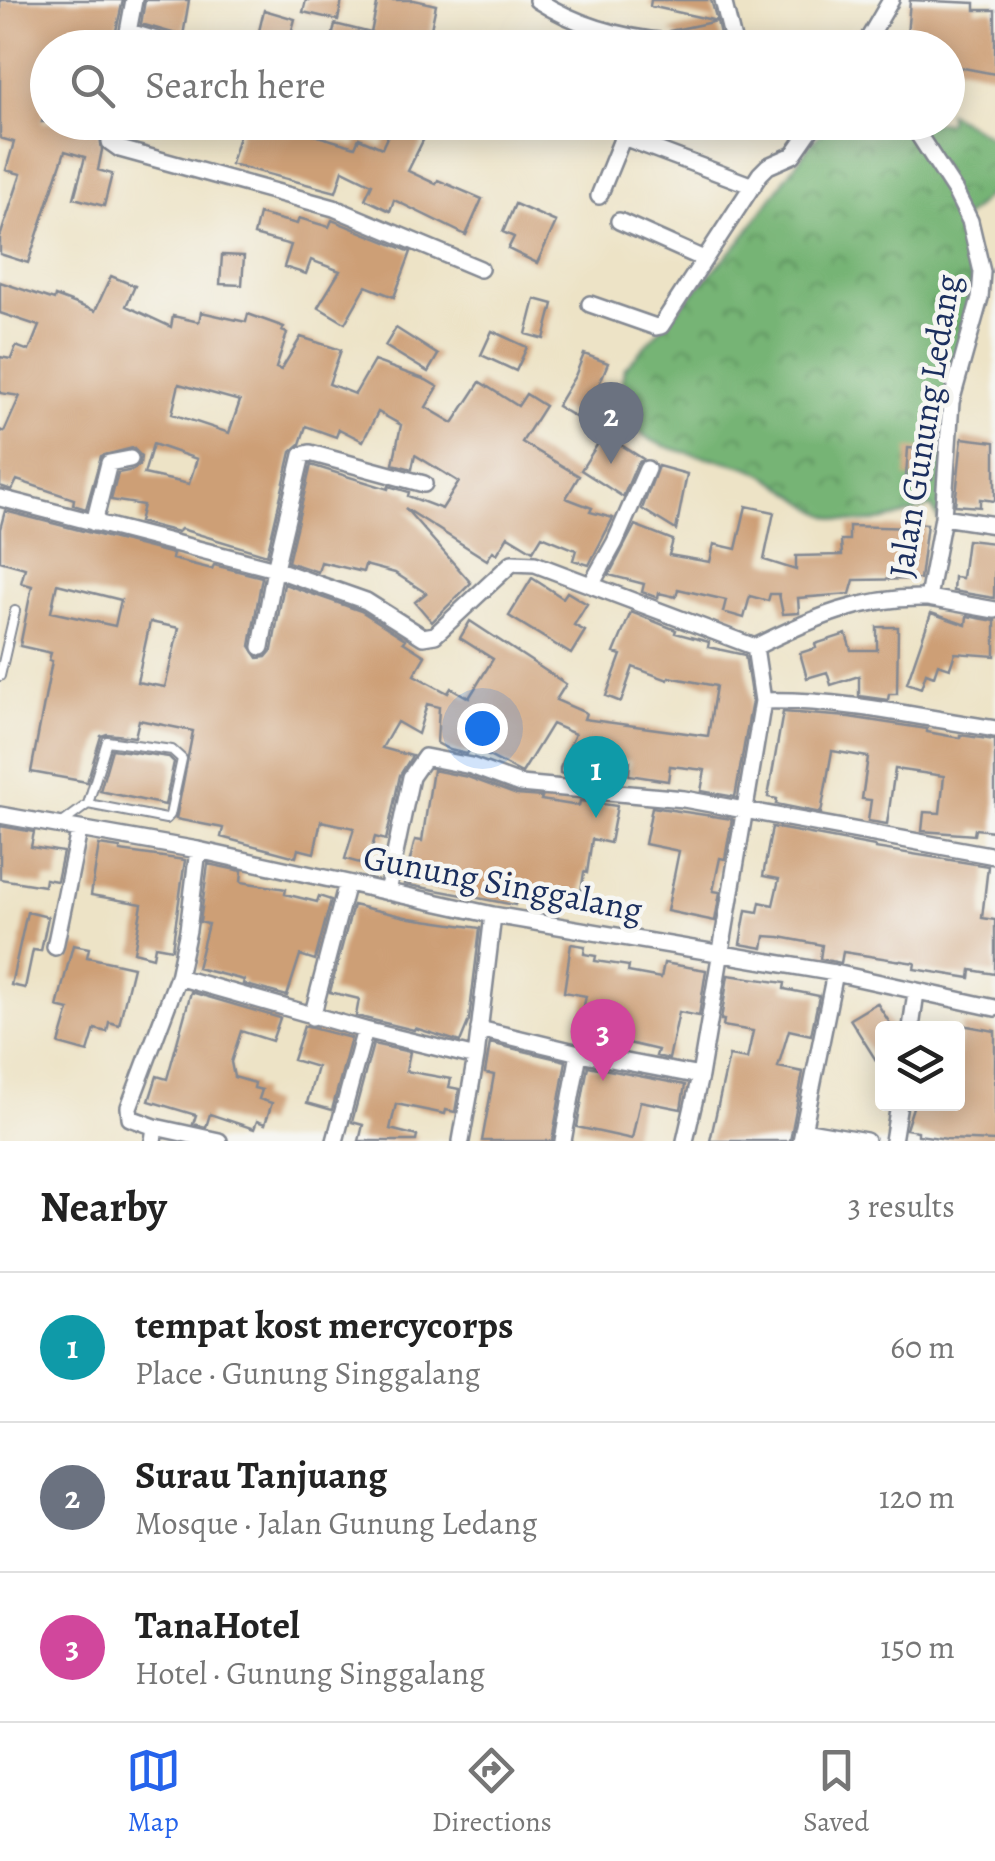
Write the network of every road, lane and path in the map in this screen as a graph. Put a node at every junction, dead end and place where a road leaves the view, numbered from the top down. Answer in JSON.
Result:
{"nodes":[{"id":1,"x":134,"y":0,"type":"edge"},
{"id":2,"x":537,"y":0,"type":"edge"},
{"id":3,"x":723,"y":0,"type":"edge"},
{"id":4,"x":890,"y":0,"type":"edge"},
{"id":5,"x":129,"y":30,"type":"edge"},
{"id":6,"x":607,"y":30,"type":"edge"},
{"id":7,"x":730,"y":30,"type":"edge"},
{"id":8,"x":873,"y":30,"type":"edge"},
{"id":9,"x":110,"y":140,"type":"edge"},
{"id":10,"x":622,"y":140,"type":"edge"},
{"id":11,"x":649,"y":140,"type":"edge"},
{"id":12,"x":802,"y":140,"type":"edge"},
{"id":13,"x":922,"y":140,"type":"edge"},
{"id":14,"x":753,"y":186,"type":"junction"},
{"id":15,"x":600,"y":196,"type":"dead end"},
{"id":16,"x":619,"y":222,"type":"dead end"},
{"id":17,"x":704,"y":259,"type":"junction"},
{"id":18,"x":480,"y":269,"type":"dead end"},
{"id":19,"x":590,"y":304,"type":"dead end"},
{"id":20,"x":130,"y":459,"type":"dead end"},
{"id":21,"x":648,"y":469,"type":"dead end"},
{"id":22,"x":424,"y":484,"type":"dead end"},
{"id":23,"x":0,"y":498,"type":"edge"},
{"id":24,"x":943,"y":517,"type":"junction"},
{"id":25,"x":94,"y":523,"type":"junction"},
{"id":26,"x":995,"y":524,"type":"edge"},
{"id":27,"x":274,"y":569,"type":"junction"},
{"id":28,"x":590,"y":586,"type":"junction"},
{"id":29,"x":928,"y":598,"type":"junction"},
{"id":30,"x":995,"y":610,"type":"edge"},
{"id":31,"x":16,"y":611,"type":"dead end"},
{"id":32,"x":260,"y":647,"type":"dead end"},
{"id":33,"x":755,"y":647,"type":"junction"},
{"id":34,"x":3,"y":652,"type":"edge"},
{"id":35,"x":0,"y":676,"type":"edge"},
{"id":36,"x":763,"y":700,"type":"junction"},
{"id":37,"x":995,"y":730,"type":"edge"},
{"id":38,"x":88,"y":804,"type":"junction"},
{"id":39,"x":744,"y":812,"type":"junction"},
{"id":40,"x":0,"y":816,"type":"edge"},
{"id":41,"x":58,"y":827,"type":"junction"},
{"id":42,"x":79,"y":831,"type":"junction"},
{"id":43,"x":198,"y":850,"type":"junction"},
{"id":44,"x":995,"y":856,"type":"edge"},
{"id":45,"x":347,"y":882,"type":"junction"},
{"id":46,"x":387,"y":892,"type":"junction"},
{"id":47,"x":493,"y":916,"type":"junction"},
{"id":48,"x":54,"y":946,"type":"dead end"},
{"id":49,"x":720,"y":955,"type":"junction"},
{"id":50,"x":834,"y":973,"type":"junction"},
{"id":51,"x":178,"y":977,"type":"junction"},
{"id":52,"x":916,"y":992,"type":"junction"},
{"id":53,"x":995,"y":1008,"type":"edge"},
{"id":54,"x":312,"y":1017,"type":"junction"},
{"id":55,"x":912,"y":1021,"type":"edge"},
{"id":56,"x":479,"y":1028,"type":"junction"},
{"id":57,"x":365,"y":1030,"type":"junction"},
{"id":58,"x":579,"y":1053,"type":"junction"},
{"id":59,"x":476,"y":1057,"type":"junction"},
{"id":60,"x":700,"y":1076,"type":"junction"},
{"id":61,"x":897,"y":1111,"type":"edge"},
{"id":62,"x":154,"y":1134,"type":"edge"},
{"id":63,"x":802,"y":1135,"type":"edge"},
{"id":64,"x":219,"y":1141,"type":"edge"},
{"id":65,"x":334,"y":1141,"type":"edge"},
{"id":66,"x":462,"y":1141,"type":"edge"},
{"id":67,"x":563,"y":1141,"type":"edge"},
{"id":68,"x":685,"y":1141,"type":"edge"},
{"id":69,"x":866,"y":1141,"type":"edge"},
{"id":70,"x":892,"y":1141,"type":"edge"}],
"edges":[{"from":1,"to":5,"type":"street"},
{"from":2,"to":6,"type":"street"},
{"from":3,"to":7,"type":"street"},
{"from":4,"to":8,"type":"street"},
{"from":9,"to":18,"type":"street"},
{"from":10,"to":15,"type":"street"},
{"from":11,"to":14,"type":"street"},
{"from":12,"to":14,"type":"street"},
{"from":13,"to":24,"type":"street","name":"Jalan Gunung Ledang"},
{"from":14,"to":17,"type":"street"},
{"from":16,"to":17,"type":"street"},
{"from":17,"to":19,"type":"street"},
{"from":20,"to":25,"type":"street"},
{"from":21,"to":28,"type":"street"},
{"from":22,"to":27,"type":"street"},
{"from":23,"to":25,"type":"street"},
{"from":24,"to":26,"type":"street"},
{"from":24,"to":29,"type":"street","name":"Jalan Gunung Ledang"},
{"from":25,"to":27,"type":"street"},
{"from":27,"to":28,"type":"street"},
{"from":27,"to":32,"type":"street"},
{"from":28,"to":33,"type":"street"},
{"from":29,"to":30,"type":"street"},
{"from":29,"to":33,"type":"street","name":"Jalan Gunung Ledang"},
{"from":31,"to":34,"type":"lane"},
{"from":33,"to":36,"type":"street"},
{"from":34,"to":35,"type":"lane"},
{"from":36,"to":37,"type":"street"},
{"from":36,"to":39,"type":"street"},
{"from":38,"to":38,"type":"lane"},
{"from":38,"to":41,"type":"lane"},
{"from":39,"to":44,"type":"street"},
{"from":39,"to":46,"type":"street"},
{"from":39,"to":49,"type":"street"},
{"from":40,"to":41,"type":"street","name":"Gunung Singgalang"},
{"from":41,"to":42,"type":"street","name":"Gunung Singgalang"},
{"from":42,"to":43,"type":"street","name":"Gunung Singgalang"},
{"from":42,"to":48,"type":"street"},
{"from":43,"to":45,"type":"street","name":"Gunung Singgalang"},
{"from":43,"to":51,"type":"street"},
{"from":45,"to":46,"type":"street","name":"Gunung Singgalang"},
{"from":45,"to":54,"type":"street"},
{"from":46,"to":47,"type":"street","name":"Gunung Singgalang"},
{"from":47,"to":49,"type":"street","name":"Gunung Singgalang"},
{"from":47,"to":56,"type":"street"},
{"from":49,"to":50,"type":"street","name":"Gunung Singgalang"},
{"from":49,"to":60,"type":"street"},
{"from":50,"to":52,"type":"street","name":"Gunung Singgalang"},
{"from":50,"to":63,"type":"street"},
{"from":51,"to":54,"type":"street"},
{"from":51,"to":62,"type":"street"},
{"from":52,"to":53,"type":"street","name":"Gunung Singgalang"},
{"from":52,"to":55,"type":"street"},
{"from":54,"to":57,"type":"street"},
{"from":56,"to":58,"type":"street"},
{"from":56,"to":59,"type":"street"},
{"from":57,"to":59,"type":"street"},
{"from":57,"to":65,"type":"street"},
{"from":58,"to":60,"type":"street"},
{"from":58,"to":67,"type":"street"},
{"from":59,"to":66,"type":"street"},
{"from":60,"to":68,"type":"street"},
{"from":61,"to":70,"type":"street"},
{"from":62,"to":64,"type":"street"},
{"from":63,"to":69,"type":"street"}]}
